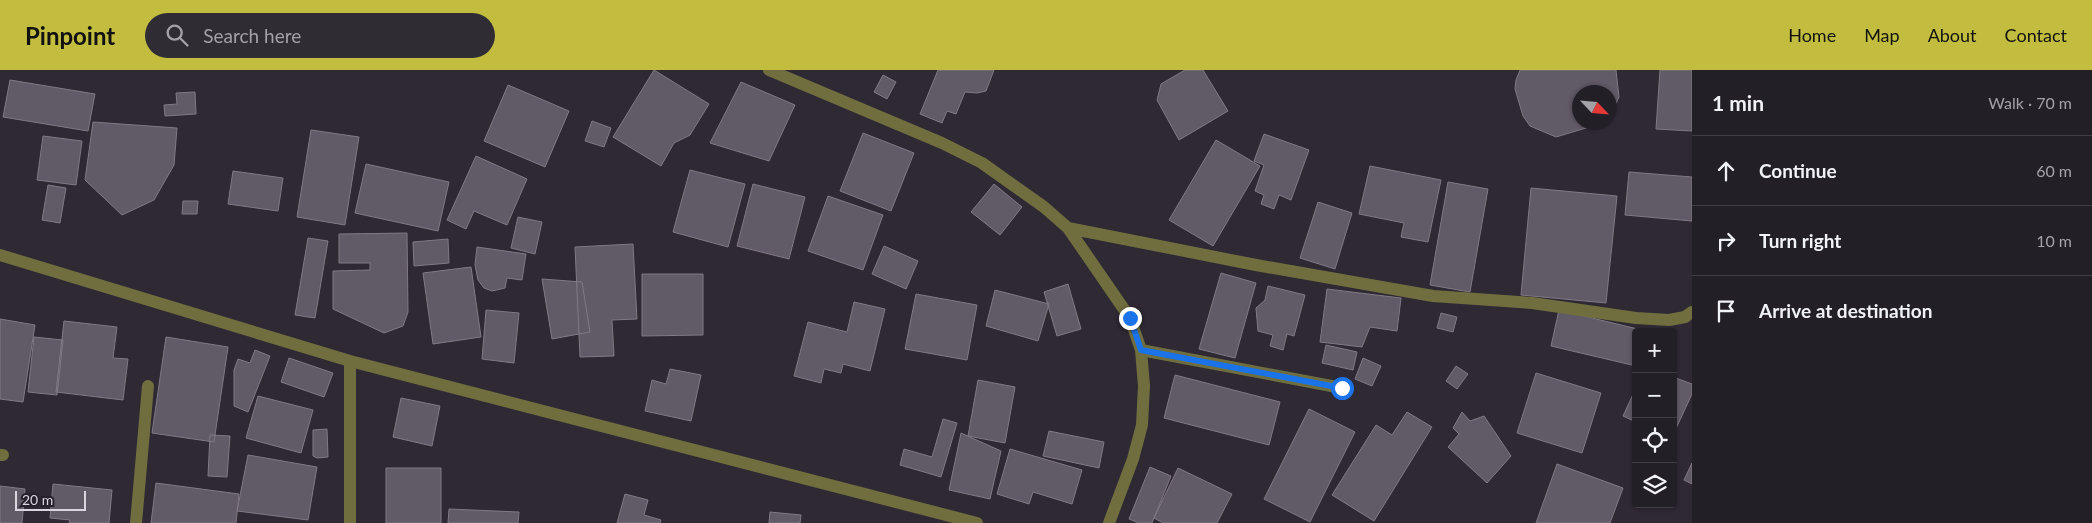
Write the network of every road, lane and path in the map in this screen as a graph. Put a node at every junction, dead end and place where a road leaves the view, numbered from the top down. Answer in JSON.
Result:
{"nodes":[{"id":1,"x":769,"y":70,"type":"edge"},
{"id":2,"x":1068,"y":228,"type":"junction"},
{"id":3,"x":0,"y":254,"type":"edge"},
{"id":4,"x":1692,"y":312,"type":"edge"},
{"id":5,"x":1141,"y":350,"type":"junction"},
{"id":6,"x":350,"y":362,"type":"junction"},
{"id":7,"x":148,"y":386,"type":"dead end"},
{"id":8,"x":1342,"y":388,"type":"dead end"},
{"id":9,"x":136,"y":523,"type":"edge"},
{"id":10,"x":350,"y":523,"type":"edge"},
{"id":11,"x":977,"y":523,"type":"edge"},
{"id":12,"x":1109,"y":523,"type":"edge"}],
"edges":[{"from":1,"to":2,"type":"street"},
{"from":2,"to":4,"type":"street"},
{"from":2,"to":5,"type":"street"},
{"from":3,"to":6,"type":"street"},
{"from":5,"to":8,"type":"street"},
{"from":5,"to":12,"type":"street"},
{"from":6,"to":10,"type":"street"},
{"from":6,"to":11,"type":"street"},
{"from":7,"to":9,"type":"street"}]}
